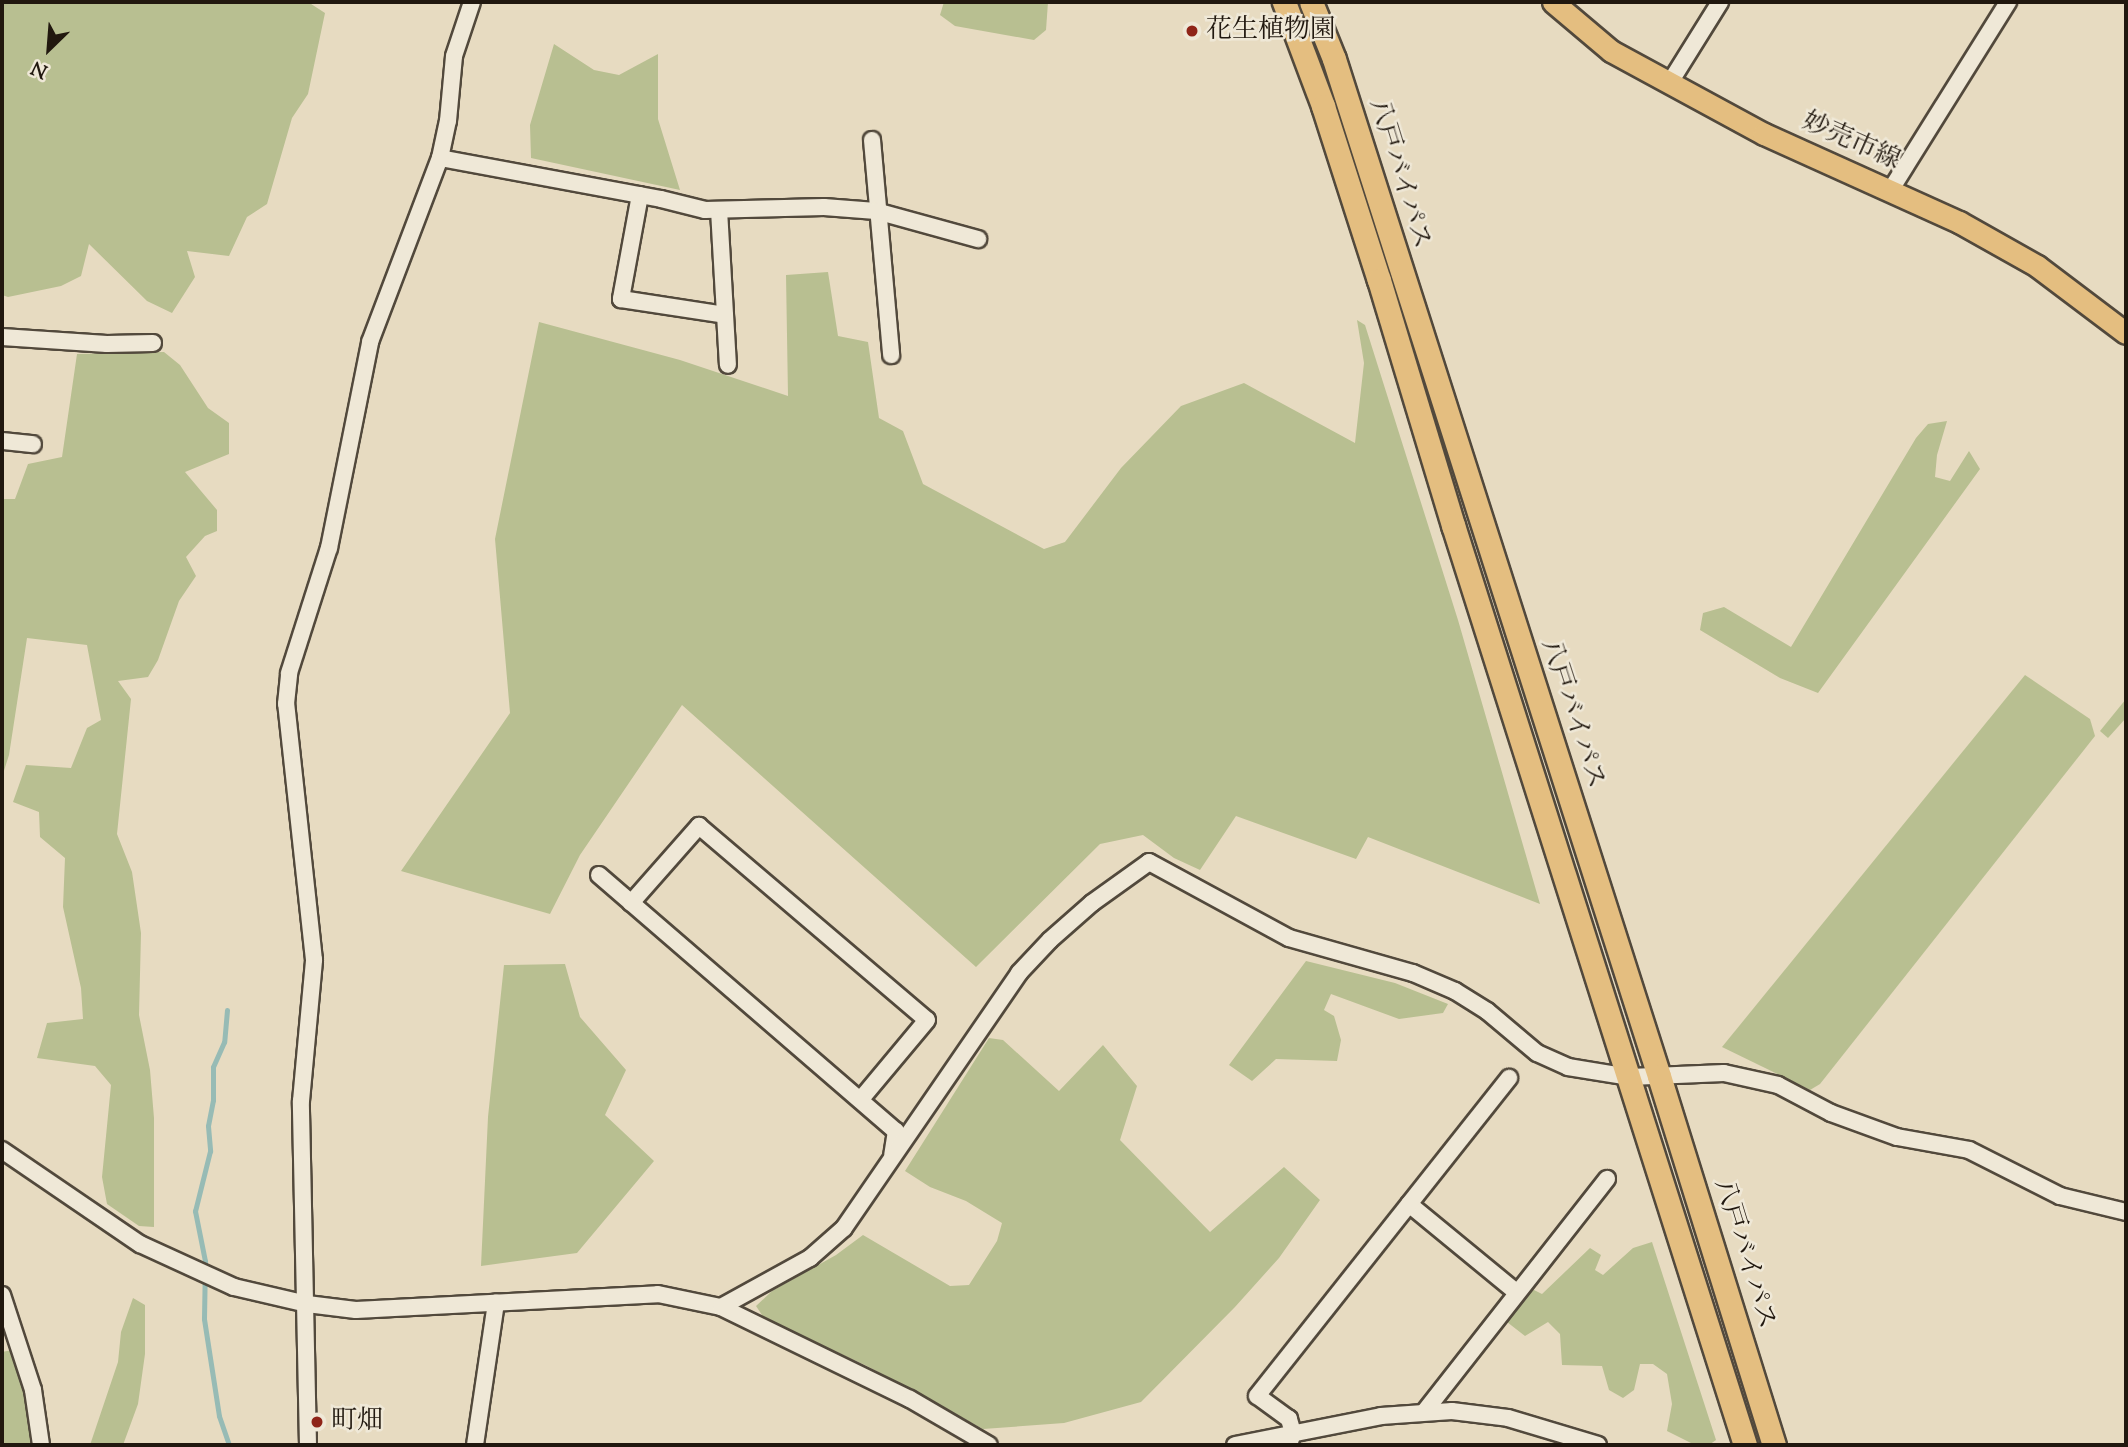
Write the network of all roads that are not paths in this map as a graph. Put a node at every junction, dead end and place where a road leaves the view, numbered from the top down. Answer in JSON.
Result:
{"nodes":[{"id":1,"x":472,"y":2,"type":"edge"},
{"id":2,"x":1284,"y":2,"type":"edge"},
{"id":3,"x":1311,"y":2,"type":"edge"},
{"id":4,"x":1553,"y":2,"type":"edge"},
{"id":5,"x":1720,"y":2,"type":"edge"},
{"id":6,"x":2008,"y":2,"type":"edge"},
{"id":7,"x":1669,"y":84,"type":"junction"},
{"id":8,"x":872,"y":140,"type":"dead end"},
{"id":9,"x":440,"y":158,"type":"junction"},
{"id":10,"x":1890,"y":191,"type":"junction"},
{"id":11,"x":640,"y":195,"type":"junction"},
{"id":12,"x":719,"y":209,"type":"junction"},
{"id":13,"x":876,"y":211,"type":"junction"},
{"id":14,"x":978,"y":239,"type":"dead end"},
{"id":15,"x":725,"y":315,"type":"junction"},
{"id":16,"x":2126,"y":333,"type":"edge"},
{"id":17,"x":2,"y":337,"type":"edge"},
{"id":18,"x":153,"y":343,"type":"dead end"},
{"id":19,"x":891,"y":355,"type":"dead end"},
{"id":20,"x":728,"y":365,"type":"dead end"},
{"id":21,"x":2,"y":441,"type":"edge"},
{"id":22,"x":33,"y":444,"type":"dead end"},
{"id":23,"x":598,"y":875,"type":"dead end"},
{"id":24,"x":631,"y":903,"type":"junction"},
{"id":25,"x":1659,"y":1076,"type":"junction"},
{"id":26,"x":1630,"y":1077,"type":"junction"},
{"id":27,"x":1508,"y":1078,"type":"dead end"},
{"id":28,"x":860,"y":1100,"type":"junction"},
{"id":29,"x":2,"y":1150,"type":"edge"},
{"id":30,"x":891,"y":1160,"type":"junction"},
{"id":31,"x":1607,"y":1179,"type":"dead end"},
{"id":32,"x":1409,"y":1204,"type":"junction"},
{"id":33,"x":2126,"y":1212,"type":"edge"},
{"id":34,"x":1516,"y":1292,"type":"junction"},
{"id":35,"x":2,"y":1295,"type":"edge"},
{"id":36,"x":496,"y":1303,"type":"junction"},
{"id":37,"x":307,"y":1304,"type":"junction"},
{"id":38,"x":721,"y":1307,"type":"junction"},
{"id":39,"x":1425,"y":1411,"type":"junction"},
{"id":40,"x":1291,"y":1439,"type":"edge"},
{"id":41,"x":41,"y":1445,"type":"edge"},
{"id":42,"x":308,"y":1445,"type":"edge"},
{"id":43,"x":475,"y":1445,"type":"edge"},
{"id":44,"x":989,"y":1445,"type":"edge"},
{"id":45,"x":1235,"y":1445,"type":"edge"},
{"id":46,"x":1598,"y":1445,"type":"edge"},
{"id":47,"x":1745,"y":1445,"type":"edge"},
{"id":48,"x":1774,"y":1445,"type":"edge"}],
"edges":[{"from":1,"to":9,"type":"street"},
{"from":2,"to":26,"type":"highway","name":"八戸バイパス"},
{"from":3,"to":25,"type":"highway","name":"八戸バイパス"},
{"from":4,"to":7,"type":"main road","name":"妙売市線"},
{"from":5,"to":7,"type":"street"},
{"from":6,"to":10,"type":"street"},
{"from":7,"to":10,"type":"main road","name":"妙売市線"},
{"from":8,"to":13,"type":"street"},
{"from":9,"to":11,"type":"street"},
{"from":9,"to":37,"type":"street"},
{"from":10,"to":16,"type":"main road","name":"妙売市線"},
{"from":11,"to":12,"type":"street"},
{"from":11,"to":15,"type":"street"},
{"from":12,"to":13,"type":"street"},
{"from":12,"to":15,"type":"street"},
{"from":13,"to":14,"type":"street"},
{"from":13,"to":19,"type":"street"},
{"from":15,"to":20,"type":"street"},
{"from":17,"to":18,"type":"street"},
{"from":21,"to":22,"type":"street"},
{"from":23,"to":24,"type":"street"},
{"from":24,"to":28,"type":"street"},
{"from":24,"to":28,"type":"street"},
{"from":25,"to":26,"type":"street"},
{"from":25,"to":33,"type":"street"},
{"from":25,"to":48,"type":"highway","name":"八戸バイパス"},
{"from":26,"to":30,"type":"street"},
{"from":26,"to":47,"type":"highway","name":"八戸バイパス"},
{"from":27,"to":32,"type":"street"},
{"from":28,"to":30,"type":"street"},
{"from":29,"to":37,"type":"street"},
{"from":30,"to":38,"type":"street"},
{"from":31,"to":34,"type":"street"},
{"from":32,"to":34,"type":"street"},
{"from":32,"to":40,"type":"street"},
{"from":34,"to":39,"type":"street"},
{"from":35,"to":41,"type":"street"},
{"from":36,"to":37,"type":"street"},
{"from":36,"to":38,"type":"street"},
{"from":36,"to":43,"type":"street"},
{"from":37,"to":42,"type":"street"},
{"from":38,"to":44,"type":"street"},
{"from":39,"to":40,"type":"street"},
{"from":39,"to":46,"type":"street"},
{"from":40,"to":45,"type":"street"}]}
